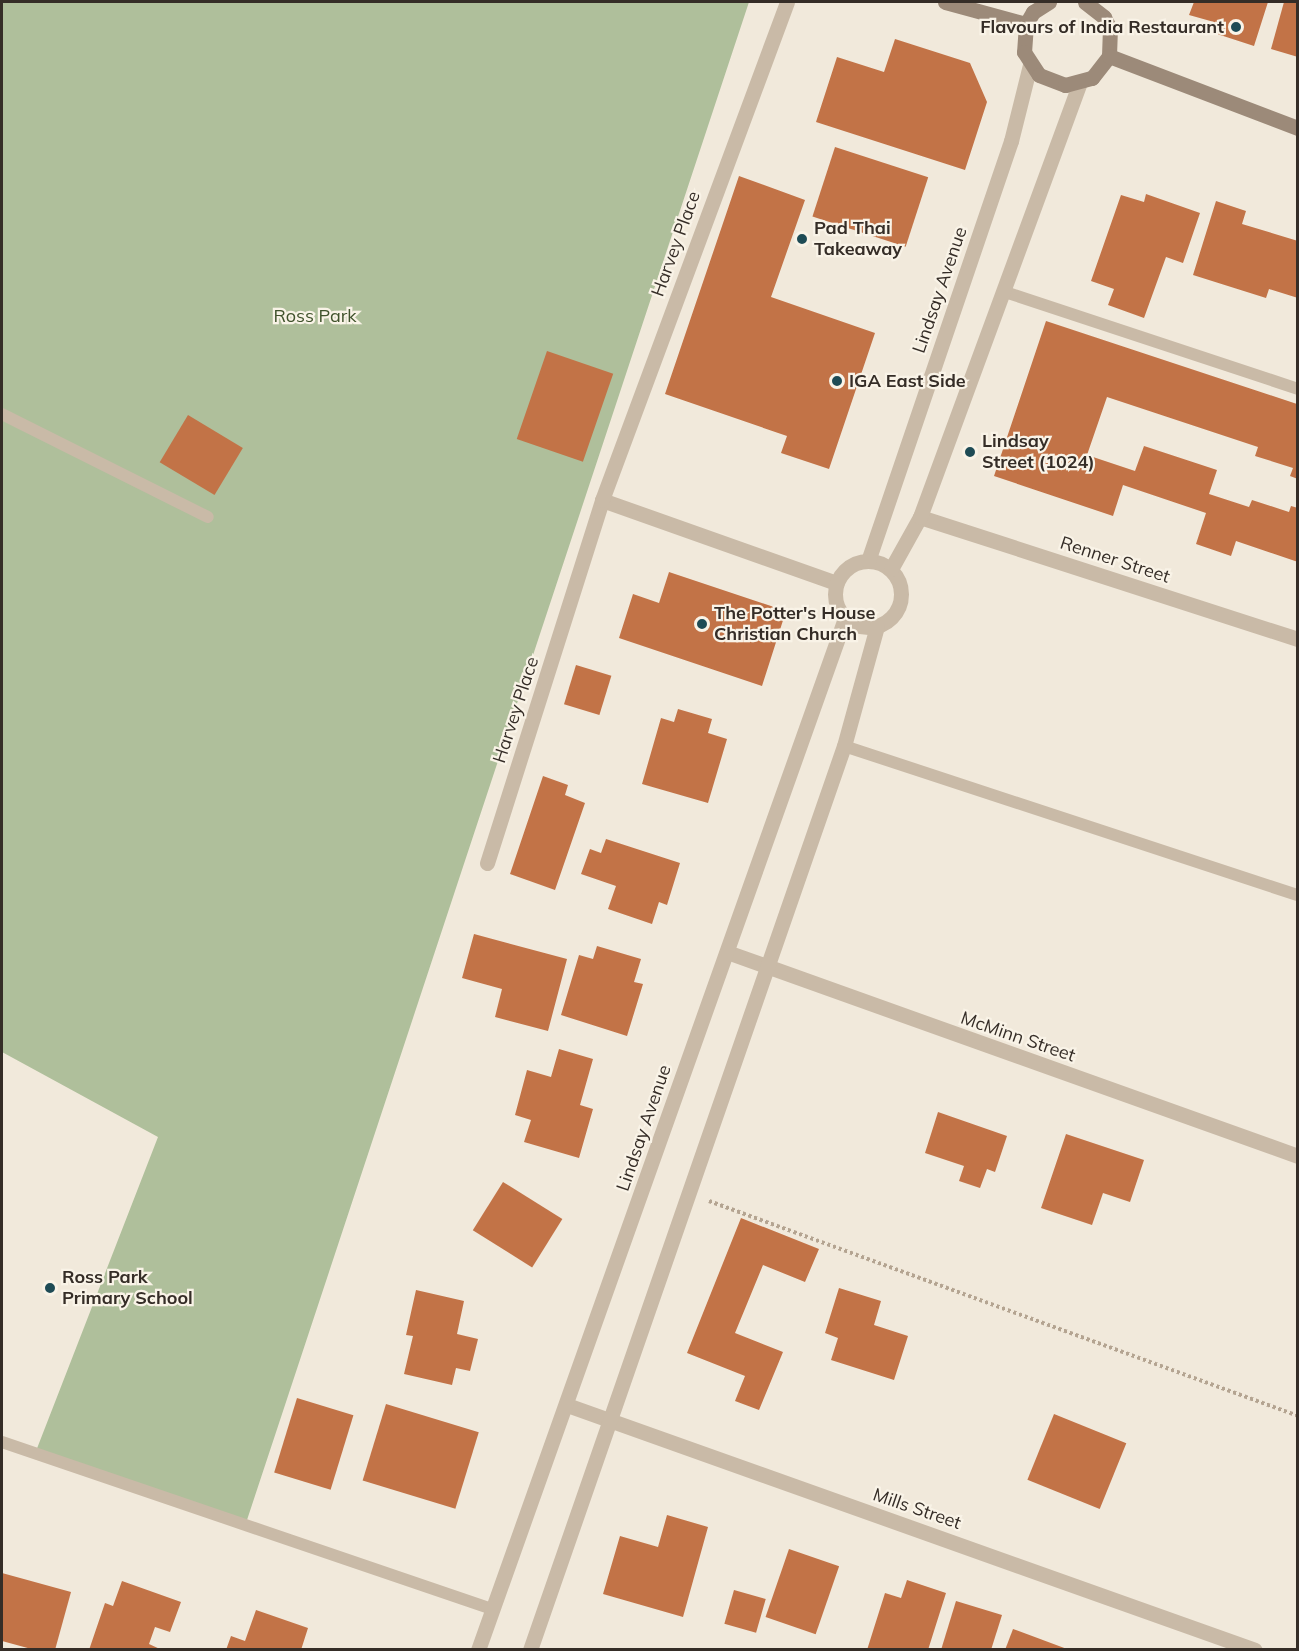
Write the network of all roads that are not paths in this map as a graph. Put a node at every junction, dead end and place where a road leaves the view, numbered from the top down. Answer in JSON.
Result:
{"nodes":[{"id":1,"x":787,"y":2,"type":"edge"},
{"id":2,"x":945,"y":2,"type":"edge"},
{"id":3,"x":1049,"y":2,"type":"edge"},
{"id":4,"x":1085,"y":2,"type":"edge"},
{"id":5,"x":1026,"y":24,"type":"junction"},
{"id":6,"x":1109,"y":56,"type":"junction"},
{"id":7,"x":1030,"y":65,"type":"junction"},
{"id":8,"x":1079,"y":84,"type":"junction"},
{"id":9,"x":1298,"y":128,"type":"edge"},
{"id":10,"x":1005,"y":292,"type":"junction"},
{"id":11,"x":1298,"y":389,"type":"edge"},
{"id":12,"x":2,"y":414,"type":"edge"},
{"id":13,"x":602,"y":500,"type":"junction"},
{"id":14,"x":208,"y":517,"type":"dead end"},
{"id":15,"x":920,"y":517,"type":"junction"},
{"id":16,"x":868,"y":561,"type":"junction"},
{"id":17,"x":891,"y":569,"type":"junction"},
{"id":18,"x":837,"y":583,"type":"junction"},
{"id":19,"x":845,"y":618,"type":"junction"},
{"id":20,"x":877,"y":626,"type":"junction"},
{"id":21,"x":1298,"y":639,"type":"edge"},
{"id":22,"x":844,"y":746,"type":"junction"},
{"id":23,"x":487,"y":863,"type":"dead end"},
{"id":24,"x":1298,"y":895,"type":"edge"},
{"id":25,"x":727,"y":952,"type":"junction"},
{"id":26,"x":766,"y":969,"type":"junction"},
{"id":27,"x":1298,"y":1156,"type":"edge"},
{"id":28,"x":567,"y":1404,"type":"junction"},
{"id":29,"x":609,"y":1421,"type":"junction"},
{"id":30,"x":2,"y":1442,"type":"edge"},
{"id":31,"x":492,"y":1609,"type":"junction"},
{"id":32,"x":478,"y":1650,"type":"edge"},
{"id":33,"x":530,"y":1650,"type":"edge"},
{"id":34,"x":1255,"y":1650,"type":"edge"}],
"edges":[{"from":1,"to":13,"type":"street","name":"Harvey Place"},
{"from":2,"to":5,"type":"main road"},
{"from":3,"to":5,"type":"main road"},
{"from":4,"to":6,"type":"main road"},
{"from":5,"to":7,"type":"main road"},
{"from":6,"to":8,"type":"main road"},
{"from":6,"to":9,"type":"main road"},
{"from":7,"to":8,"type":"main road"},
{"from":7,"to":16,"type":"street","name":"Lindsay Avenue"},
{"from":8,"to":10,"type":"street"},
{"from":10,"to":11,"type":"lane"},
{"from":10,"to":15,"type":"street"},
{"from":12,"to":14,"type":"lane"},
{"from":13,"to":18,"type":"street"},
{"from":13,"to":23,"type":"street","name":"Harvey Place"},
{"from":15,"to":17,"type":"street"},
{"from":15,"to":21,"type":"street","name":"Renner Street"},
{"from":16,"to":17,"type":"street"},
{"from":16,"to":18,"type":"street"},
{"from":17,"to":20,"type":"street"},
{"from":18,"to":19,"type":"street"},
{"from":19,"to":20,"type":"street"},
{"from":19,"to":25,"type":"street","name":"Lindsay Avenue"},
{"from":20,"to":22,"type":"street"},
{"from":22,"to":24,"type":"lane"},
{"from":22,"to":26,"type":"street"},
{"from":25,"to":26,"type":"street","name":"McMinn Street"},
{"from":25,"to":28,"type":"street","name":"Lindsay Avenue"},
{"from":26,"to":27,"type":"street","name":"McMinn Street"},
{"from":26,"to":29,"type":"street"},
{"from":28,"to":29,"type":"street","name":"Mills Street"},
{"from":28,"to":31,"type":"street","name":"Lindsay Avenue"},
{"from":29,"to":33,"type":"street"},
{"from":29,"to":34,"type":"street","name":"Mills Street"},
{"from":30,"to":31,"type":"lane"},
{"from":31,"to":32,"type":"street","name":"Lindsay Avenue"}]}
